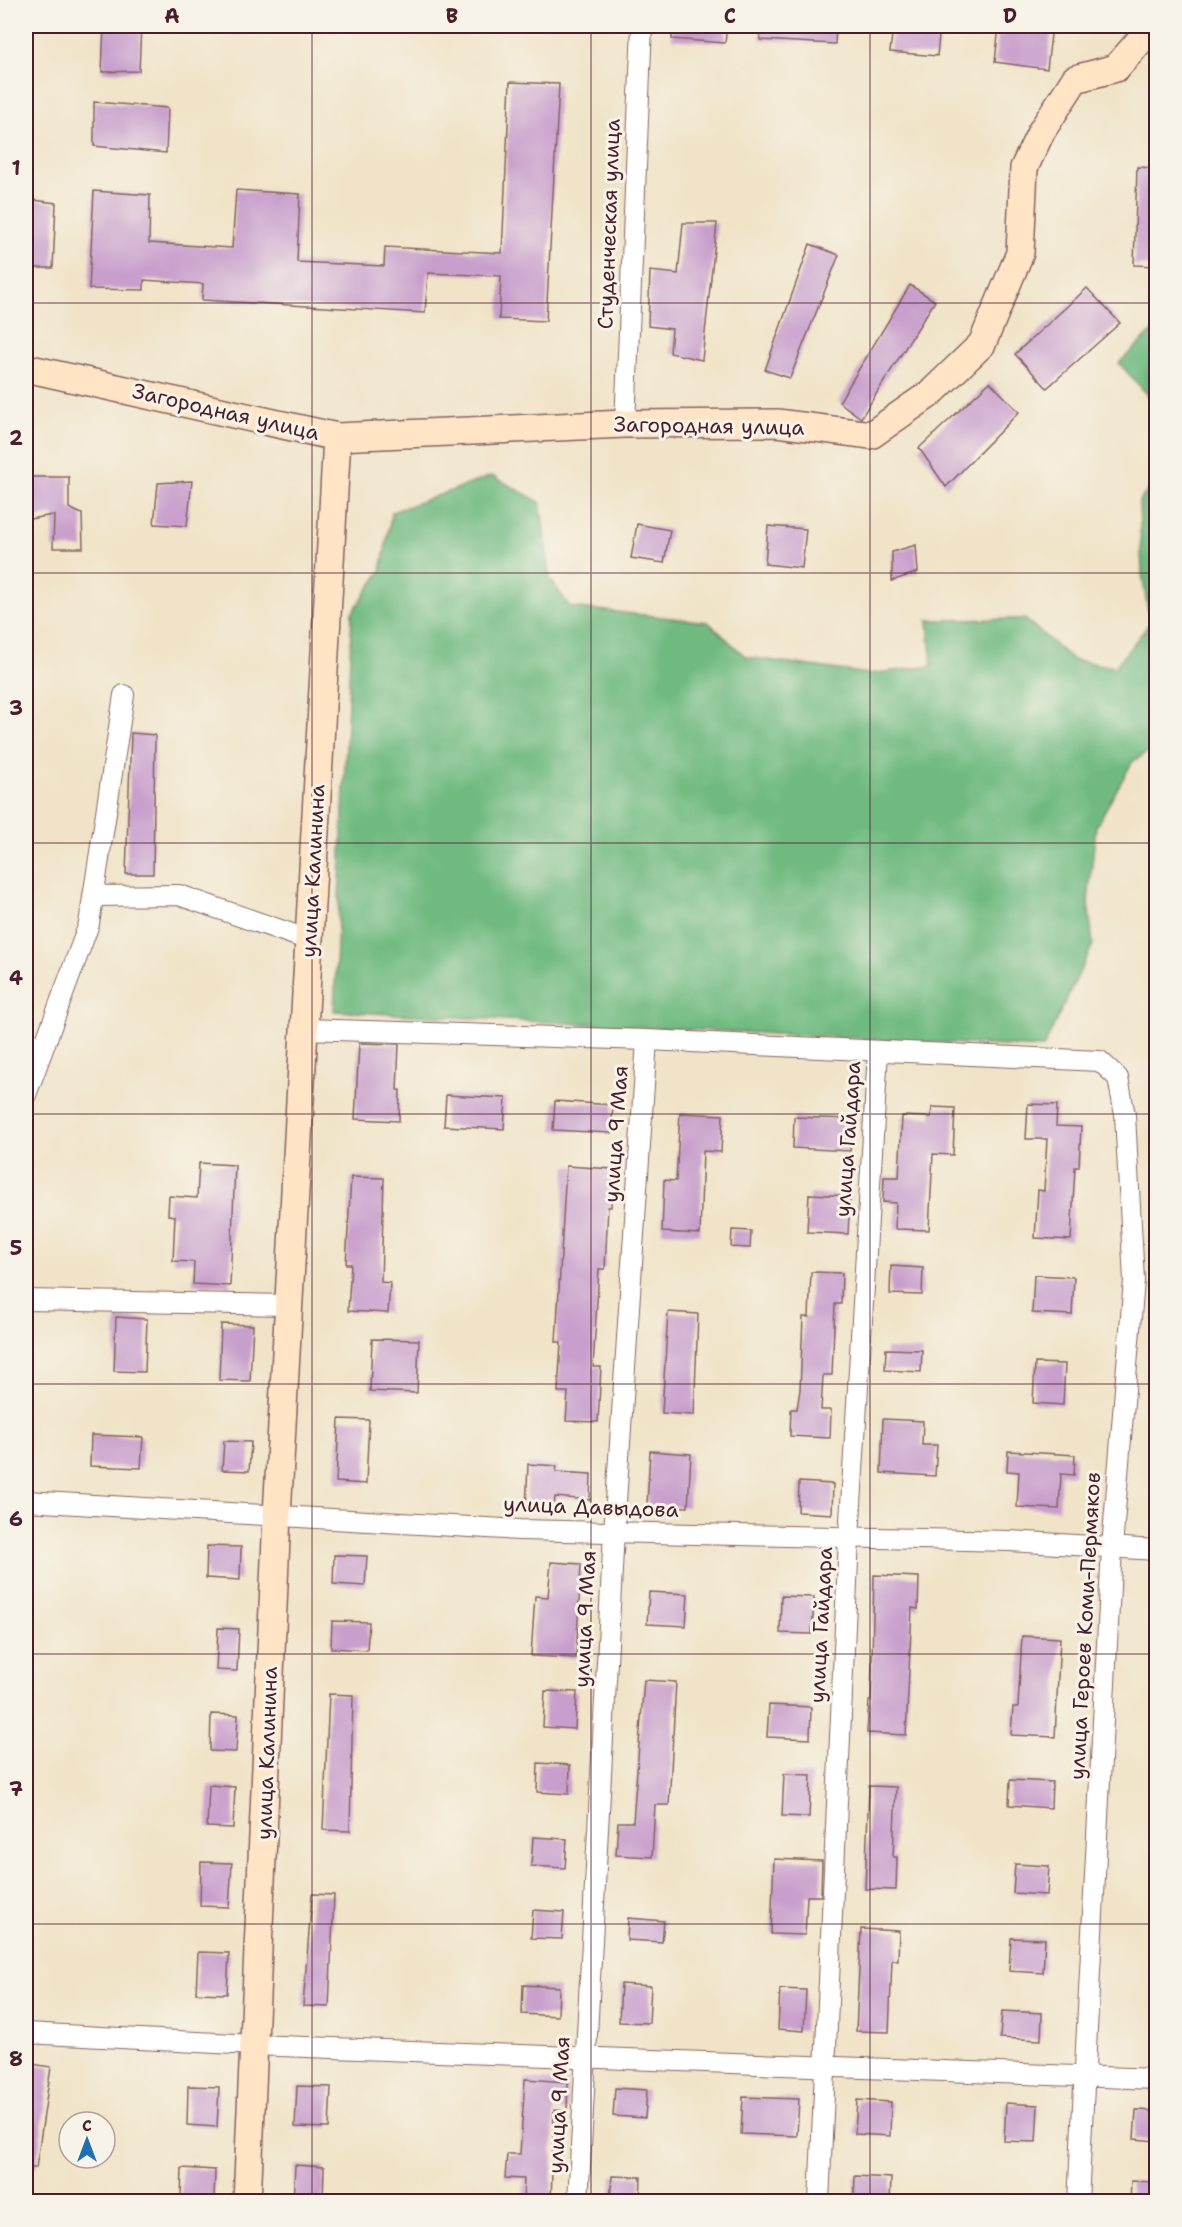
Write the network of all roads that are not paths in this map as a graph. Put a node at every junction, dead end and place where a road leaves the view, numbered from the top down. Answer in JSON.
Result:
{"nodes":[{"id":1,"x":642,"y":26,"type":"edge"},
{"id":2,"x":1153,"y":26,"type":"edge"},
{"id":3,"x":26,"y":368,"type":"edge"},
{"id":4,"x":625,"y":424,"type":"junction"},
{"id":5,"x":337,"y":437,"type":"junction"},
{"id":6,"x":124,"y":695,"type":"dead end"},
{"id":7,"x":93,"y":896,"type":"junction"},
{"id":8,"x":309,"y":940,"type":"junction"},
{"id":9,"x":304,"y":1029,"type":"junction"},
{"id":10,"x":647,"y":1040,"type":"junction"},
{"id":11,"x":33,"y":1045,"type":"edge"},
{"id":12,"x":878,"y":1051,"type":"junction"},
{"id":13,"x":26,"y":1095,"type":"edge"},
{"id":14,"x":26,"y":1300,"type":"edge"},
{"id":15,"x":288,"y":1305,"type":"junction"},
{"id":16,"x":26,"y":1501,"type":"edge"},
{"id":17,"x":277,"y":1515,"type":"junction"},
{"id":18,"x":614,"y":1532,"type":"junction"},
{"id":19,"x":849,"y":1538,"type":"junction"},
{"id":20,"x":1112,"y":1548,"type":"junction"},
{"id":21,"x":1156,"y":1550,"type":"edge"},
{"id":22,"x":26,"y":2033,"type":"edge"},
{"id":23,"x":254,"y":2044,"type":"junction"},
{"id":24,"x":585,"y":2058,"type":"junction"},
{"id":25,"x":824,"y":2067,"type":"junction"},
{"id":26,"x":1085,"y":2077,"type":"junction"},
{"id":27,"x":1156,"y":2079,"type":"edge"},
{"id":28,"x":247,"y":2202,"type":"edge"},
{"id":29,"x":578,"y":2202,"type":"edge"},
{"id":30,"x":819,"y":2202,"type":"edge"},
{"id":31,"x":1078,"y":2202,"type":"edge"}],
"edges":[{"from":1,"to":4,"type":"street","name":"Студенческая улица"},
{"from":2,"to":4,"type":"street","name":"Загородная улица"},
{"from":3,"to":5,"type":"street","name":"Загородная улица"},
{"from":4,"to":5,"type":"street","name":"Загородная улица"},
{"from":5,"to":8,"type":"street","name":"улица Калинина"},
{"from":6,"to":7,"type":"street"},
{"from":7,"to":8,"type":"street"},
{"from":7,"to":11,"type":"street"},
{"from":8,"to":9,"type":"street","name":"улица Калинина"},
{"from":9,"to":10,"type":"street"},
{"from":9,"to":15,"type":"street","name":"улица Калинина"},
{"from":10,"to":12,"type":"street"},
{"from":10,"to":18,"type":"street","name":"улица 9 Мая"},
{"from":11,"to":13,"type":"street"},
{"from":12,"to":19,"type":"street","name":"улица Гайдара"},
{"from":12,"to":20,"type":"street","name":"улица Героев Коми-Пермяков"},
{"from":14,"to":15,"type":"street"},
{"from":15,"to":17,"type":"street","name":"улица Калинина"},
{"from":16,"to":17,"type":"street","name":"улица Давыдова"},
{"from":17,"to":18,"type":"street","name":"улица Давыдова"},
{"from":17,"to":23,"type":"street","name":"улица Калинина"},
{"from":18,"to":19,"type":"street","name":"улица Давыдова"},
{"from":18,"to":24,"type":"street","name":"улица 9 Мая"},
{"from":19,"to":20,"type":"street","name":"улица Давыдова"},
{"from":19,"to":25,"type":"street","name":"улица Гайдара"},
{"from":20,"to":21,"type":"street","name":"улица Давыдова"},
{"from":20,"to":26,"type":"street","name":"улица Героев Коми-Пермяков"},
{"from":22,"to":23,"type":"street"},
{"from":23,"to":24,"type":"street"},
{"from":23,"to":28,"type":"street","name":"улица Калинина"},
{"from":24,"to":25,"type":"street"},
{"from":24,"to":29,"type":"street","name":"улица 9 Мая"},
{"from":25,"to":26,"type":"street"},
{"from":25,"to":30,"type":"street","name":"улица Гайдара"},
{"from":26,"to":27,"type":"street"},
{"from":26,"to":31,"type":"street","name":"улица Героев Коми-Пермяков"}]}
